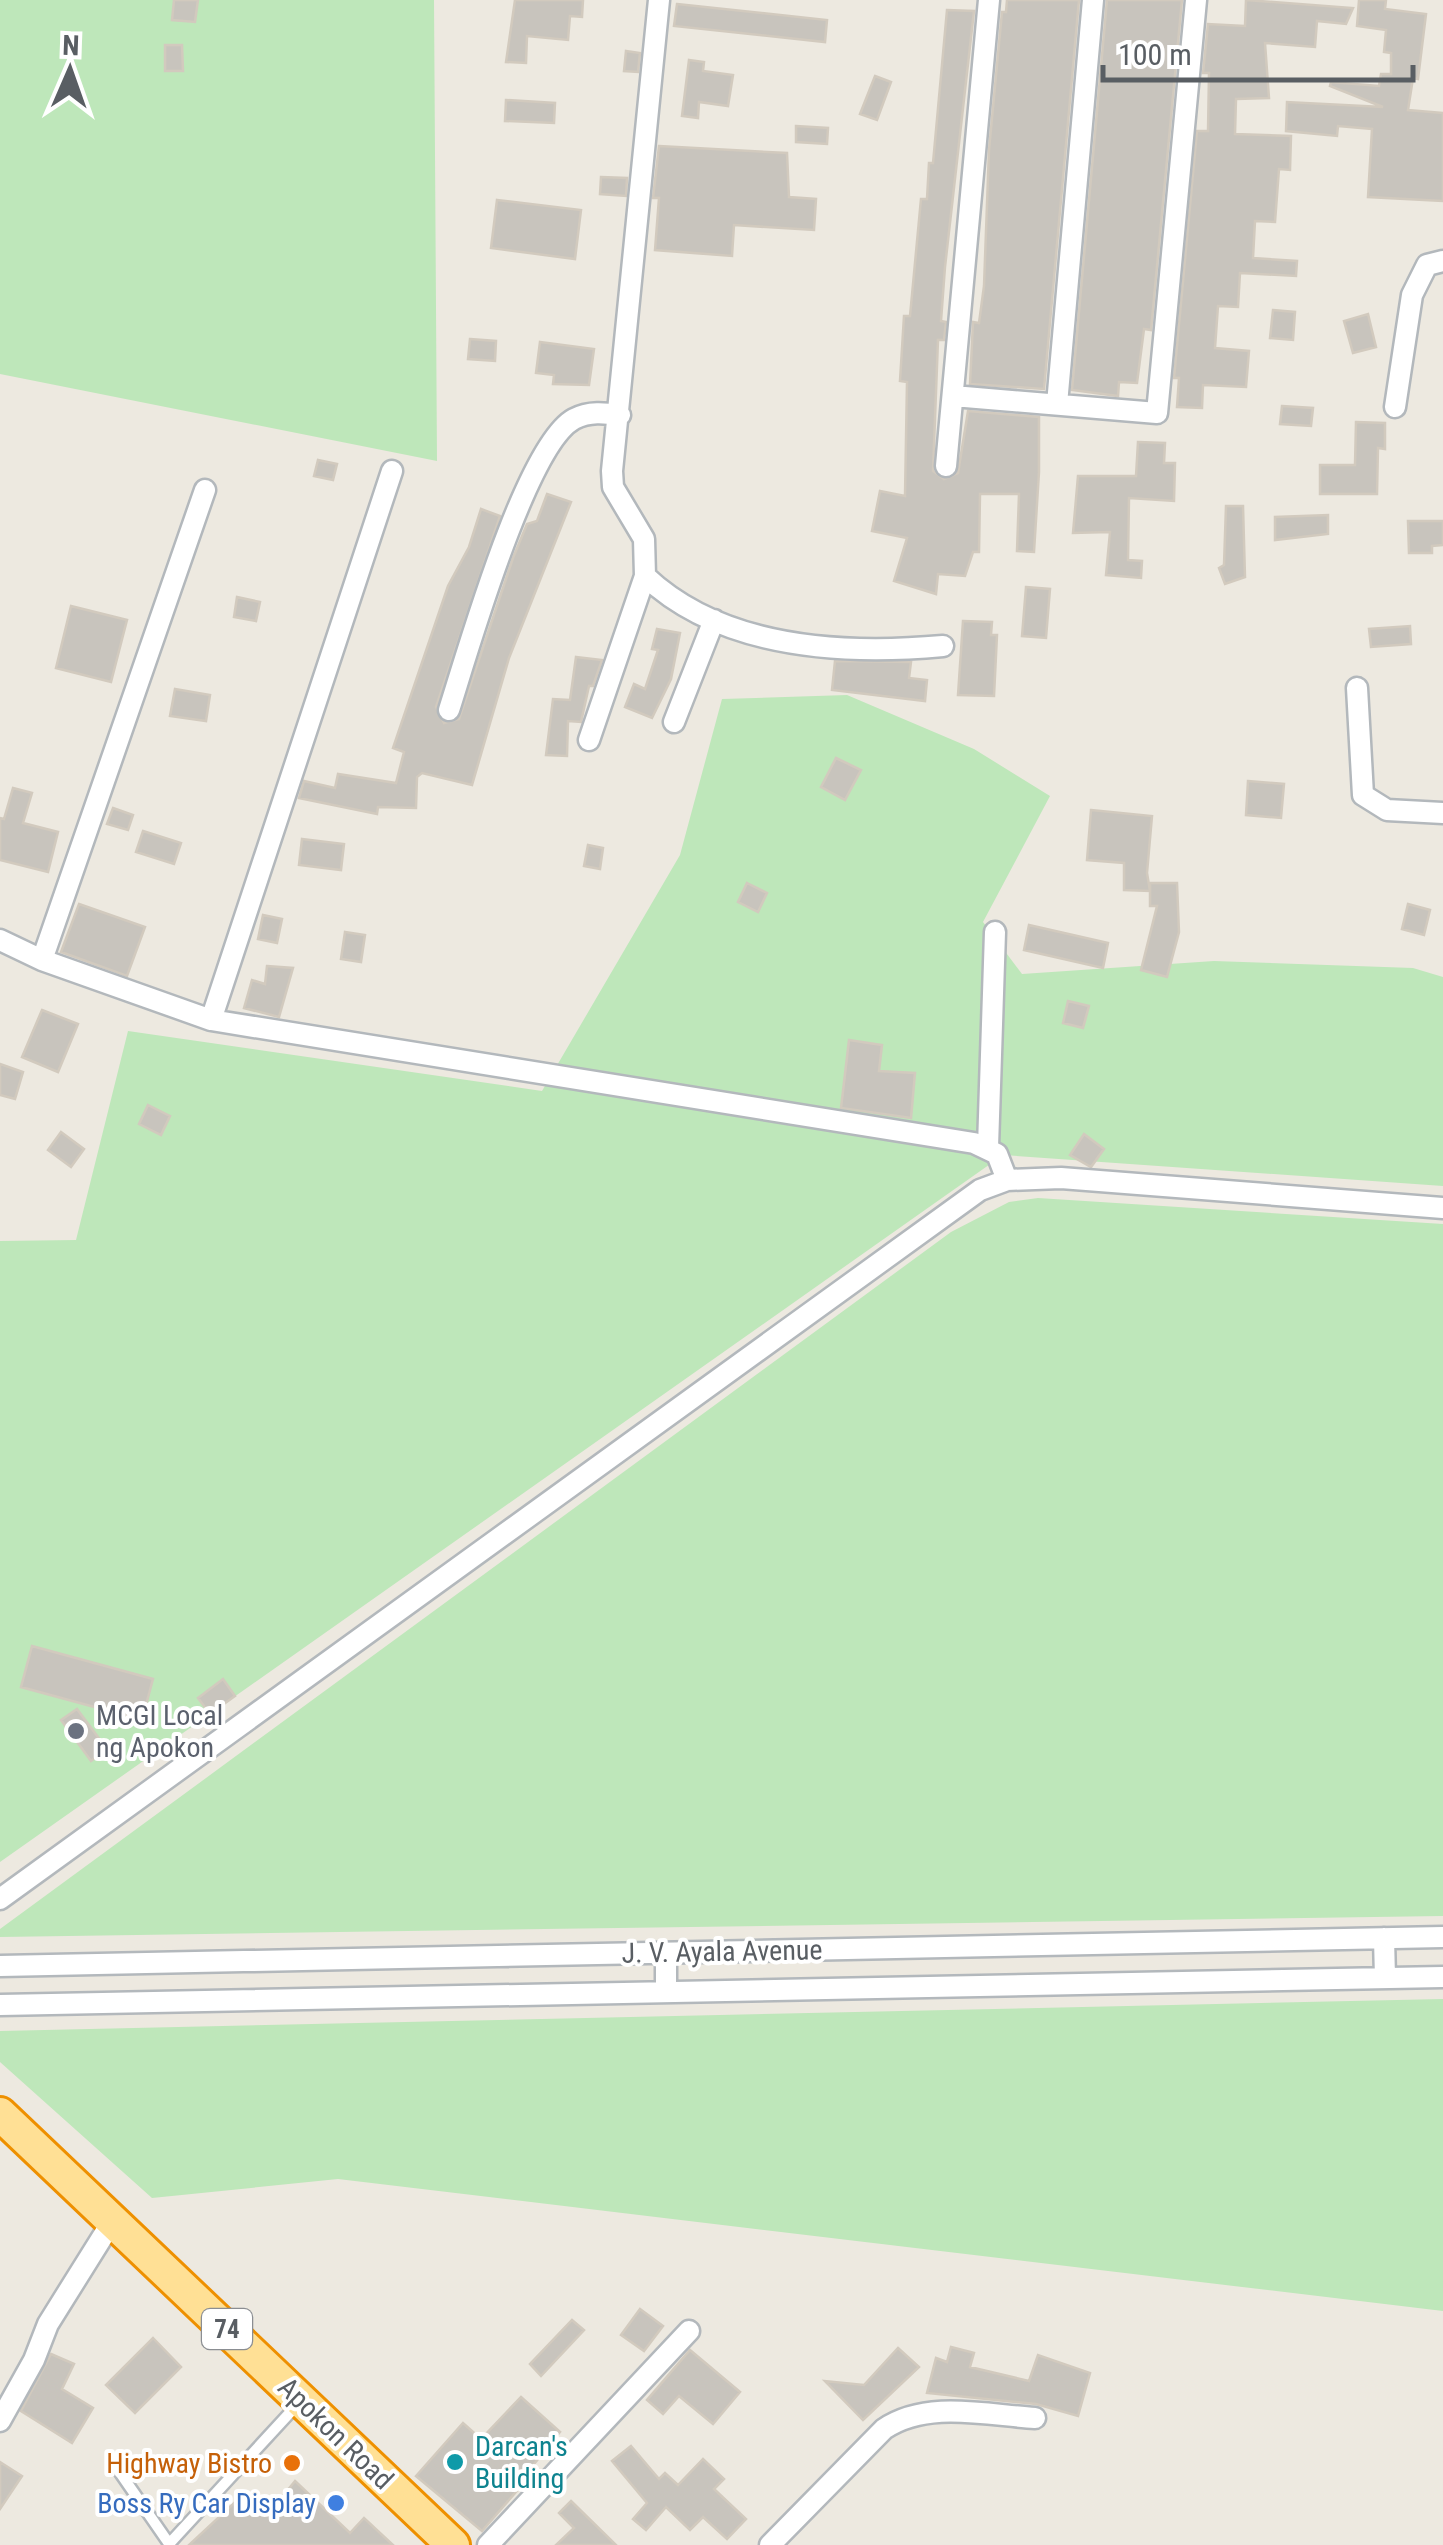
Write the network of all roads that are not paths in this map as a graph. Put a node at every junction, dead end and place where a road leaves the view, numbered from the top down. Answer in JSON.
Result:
{"nodes":[{"id":1,"x":659,"y":0,"type":"edge"},
{"id":2,"x":990,"y":0,"type":"edge"},
{"id":3,"x":1093,"y":0,"type":"edge"},
{"id":4,"x":1196,"y":0,"type":"edge"},
{"id":5,"x":1443,"y":261,"type":"edge"},
{"id":6,"x":953,"y":396,"type":"junction"},
{"id":7,"x":1056,"y":404,"type":"junction"},
{"id":8,"x":1395,"y":407,"type":"dead end"},
{"id":9,"x":620,"y":415,"type":"junction"},
{"id":10,"x":946,"y":466,"type":"dead end"},
{"id":11,"x":392,"y":470,"type":"dead end"},
{"id":12,"x":205,"y":490,"type":"dead end"},
{"id":13,"x":645,"y":576,"type":"junction"},
{"id":14,"x":714,"y":620,"type":"junction"},
{"id":15,"x":942,"y":646,"type":"dead end"},
{"id":16,"x":1357,"y":688,"type":"dead end"},
{"id":17,"x":449,"y":710,"type":"dead end"},
{"id":18,"x":674,"y":722,"type":"dead end"},
{"id":19,"x":589,"y":740,"type":"dead end"},
{"id":20,"x":1443,"y":813,"type":"edge"},
{"id":21,"x":996,"y":932,"type":"dead end"},
{"id":22,"x":3,"y":948,"type":"edge"},
{"id":23,"x":42,"y":960,"type":"junction"},
{"id":24,"x":211,"y":1020,"type":"junction"},
{"id":25,"x":988,"y":1147,"type":"junction"},
{"id":26,"x":1007,"y":1180,"type":"junction"},
{"id":27,"x":1443,"y":1208,"type":"edge"},
{"id":28,"x":0,"y":1900,"type":"edge"},
{"id":29,"x":1443,"y":1936,"type":"edge"},
{"id":30,"x":1384,"y":1938,"type":"junction"},
{"id":31,"x":666,"y":1953,"type":"junction"},
{"id":32,"x":0,"y":1966,"type":"edge"},
{"id":33,"x":1443,"y":1977,"type":"edge"},
{"id":34,"x":1385,"y":1978,"type":"junction"},
{"id":35,"x":666,"y":1992,"type":"junction"},
{"id":36,"x":0,"y":2005,"type":"edge"},
{"id":37,"x":0,"y":2114,"type":"edge"},
{"id":38,"x":113,"y":2220,"type":"junction"},
{"id":39,"x":689,"y":2331,"type":"dead end"},
{"id":40,"x":301,"y":2400,"type":"junction"},
{"id":41,"x":1035,"y":2418,"type":"dead end"},
{"id":42,"x":0,"y":2421,"type":"edge"},
{"id":43,"x":114,"y":2464,"type":"dead end"},
{"id":44,"x":169,"y":2544,"type":"edge"},
{"id":45,"x":454,"y":2545,"type":"edge"},
{"id":46,"x":488,"y":2545,"type":"edge"},
{"id":47,"x":770,"y":2545,"type":"edge"}],
"edges":[{"from":1,"to":9,"type":"street"},
{"from":2,"to":6,"type":"street"},
{"from":3,"to":7,"type":"street"},
{"from":4,"to":7,"type":"street"},
{"from":5,"to":8,"type":"street"},
{"from":6,"to":7,"type":"street"},
{"from":6,"to":10,"type":"street"},
{"from":9,"to":13,"type":"street"},
{"from":9,"to":17,"type":"street"},
{"from":11,"to":24,"type":"street"},
{"from":12,"to":23,"type":"street"},
{"from":13,"to":14,"type":"street"},
{"from":13,"to":19,"type":"street"},
{"from":14,"to":15,"type":"street"},
{"from":14,"to":18,"type":"street"},
{"from":16,"to":20,"type":"street"},
{"from":21,"to":25,"type":"street"},
{"from":22,"to":23,"type":"street"},
{"from":23,"to":24,"type":"street"},
{"from":24,"to":25,"type":"street"},
{"from":25,"to":26,"type":"street"},
{"from":26,"to":27,"type":"street"},
{"from":26,"to":28,"type":"street"},
{"from":29,"to":30,"type":"street","name":"J. V. Ayala Avenue"},
{"from":30,"to":31,"type":"street","name":"J. V. Ayala Avenue"},
{"from":30,"to":34,"type":"street"},
{"from":31,"to":32,"type":"street","name":"J. V. Ayala Avenue"},
{"from":31,"to":35,"type":"street"},
{"from":33,"to":34,"type":"street","name":"J. V. Ayala Avenue"},
{"from":34,"to":35,"type":"street","name":"J. V. Ayala Avenue"},
{"from":35,"to":36,"type":"street","name":"J. V. Ayala Avenue"},
{"from":37,"to":38,"type":"highway","name":"Apokon Road","number":"74"},
{"from":38,"to":40,"type":"highway","name":"Apokon Road","number":"74"},
{"from":38,"to":42,"type":"street"},
{"from":39,"to":46,"type":"street"},
{"from":40,"to":44,"type":"lane"},
{"from":40,"to":45,"type":"highway","name":"Apokon Road","number":"74"},
{"from":41,"to":47,"type":"street"},
{"from":43,"to":44,"type":"lane"}]}
